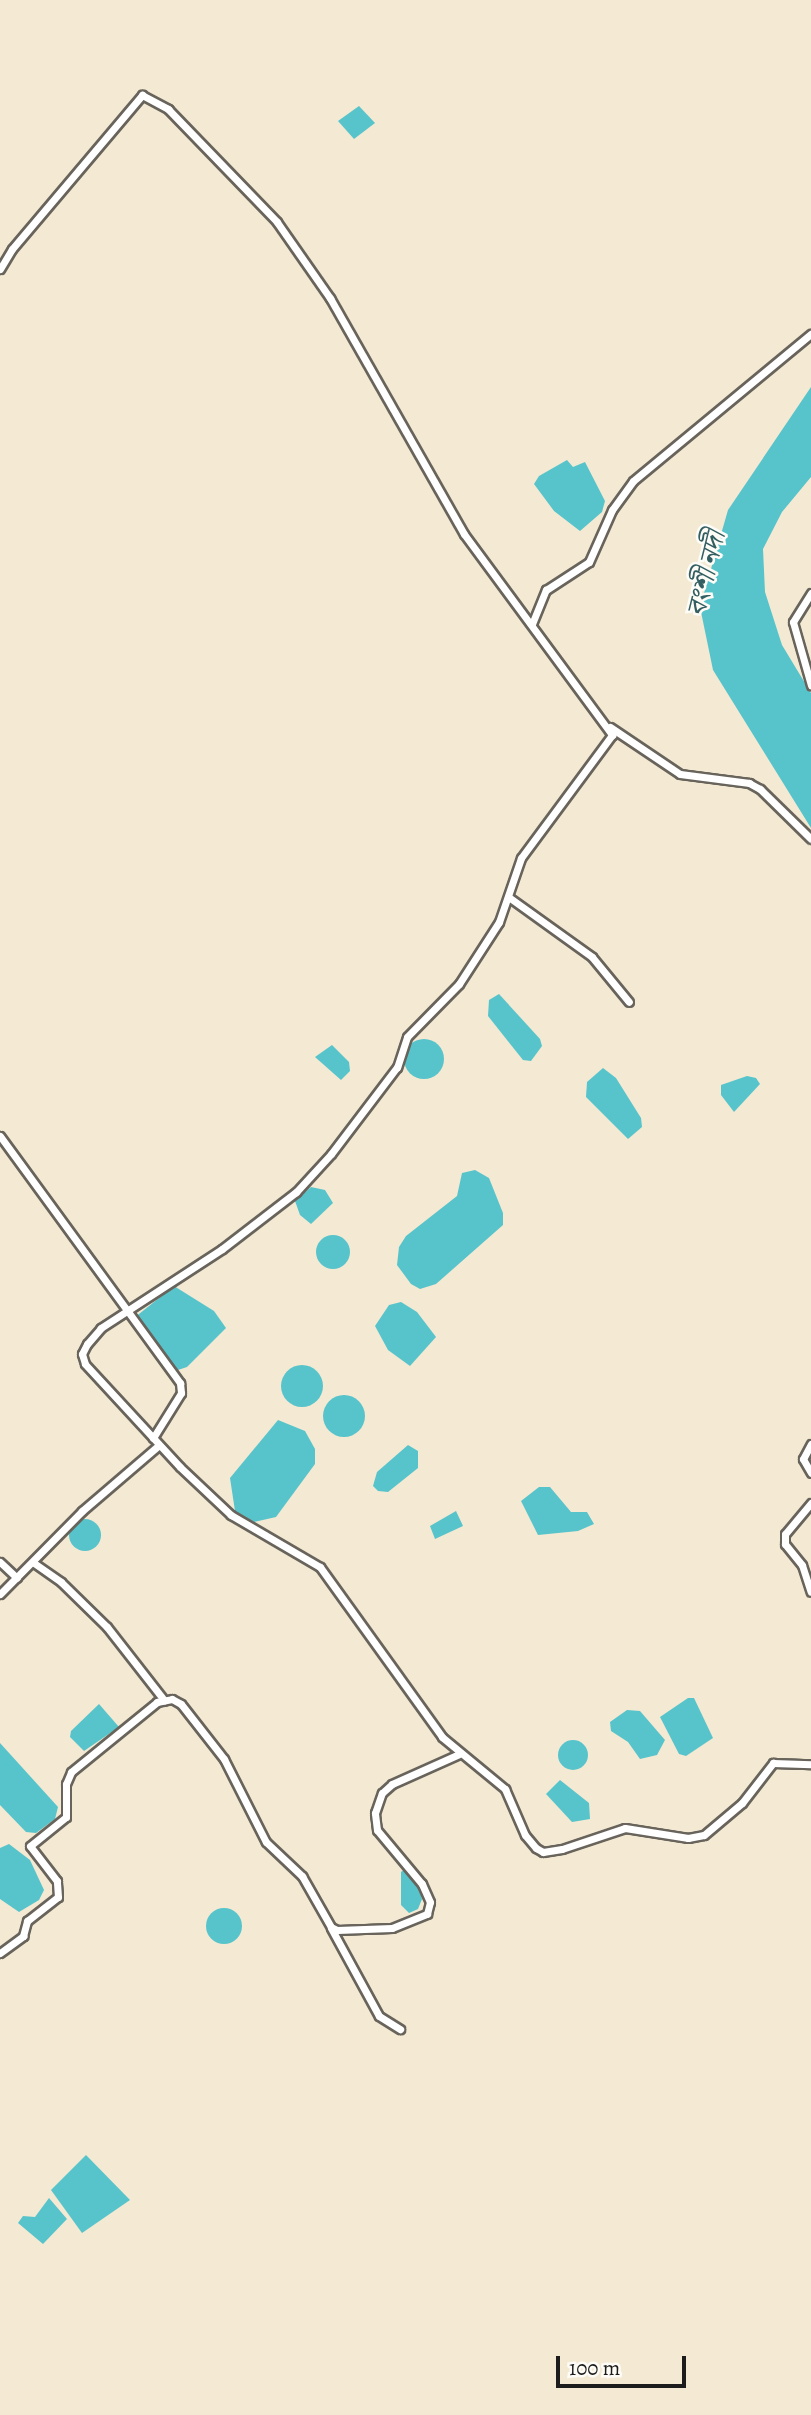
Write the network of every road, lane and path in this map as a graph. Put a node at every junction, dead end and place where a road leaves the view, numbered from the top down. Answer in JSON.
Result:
{"nodes":[{"id":1,"x":0,"y":269,"type":"edge"},
{"id":2,"x":811,"y":334,"type":"edge"},
{"id":3,"x":811,"y":593,"type":"edge"},
{"id":4,"x":531,"y":624,"type":"junction"},
{"id":5,"x":811,"y":685,"type":"edge"},
{"id":6,"x":609,"y":727,"type":"junction"},
{"id":7,"x":811,"y":839,"type":"edge"},
{"id":8,"x":510,"y":898,"type":"junction"},
{"id":9,"x":629,"y":1002,"type":"dead end"},
{"id":10,"x":0,"y":1136,"type":"edge"},
{"id":11,"x":125,"y":1312,"type":"junction"},
{"id":12,"x":153,"y":1438,"type":"junction"},
{"id":13,"x":811,"y":1444,"type":"edge"},
{"id":14,"x":159,"y":1445,"type":"junction"},
{"id":15,"x":811,"y":1473,"type":"edge"},
{"id":16,"x":811,"y":1503,"type":"edge"},
{"id":17,"x":0,"y":1562,"type":"edge"},
{"id":18,"x":34,"y":1563,"type":"junction"},
{"id":19,"x":17,"y":1577,"type":"junction"},
{"id":20,"x":811,"y":1592,"type":"edge"},
{"id":21,"x":0,"y":1594,"type":"edge"},
{"id":22,"x":164,"y":1699,"type":"junction"},
{"id":23,"x":459,"y":1754,"type":"junction"},
{"id":24,"x":811,"y":1763,"type":"edge"},
{"id":25,"x":331,"y":1927,"type":"junction"},
{"id":26,"x":0,"y":1953,"type":"edge"},
{"id":27,"x":400,"y":2029,"type":"dead end"}],
"edges":[{"from":1,"to":4,"type":"street"},
{"from":2,"to":4,"type":"street"},
{"from":3,"to":5,"type":"street"},
{"from":4,"to":6,"type":"street"},
{"from":6,"to":7,"type":"street"},
{"from":6,"to":8,"type":"street"},
{"from":8,"to":9,"type":"street"},
{"from":8,"to":11,"type":"street"},
{"from":10,"to":11,"type":"street"},
{"from":11,"to":12,"type":"street"},
{"from":11,"to":12,"type":"street"},
{"from":12,"to":14,"type":"street"},
{"from":13,"to":15,"type":"street"},
{"from":14,"to":18,"type":"street"},
{"from":14,"to":23,"type":"street"},
{"from":16,"to":20,"type":"street"},
{"from":17,"to":19,"type":"street"},
{"from":18,"to":19,"type":"street"},
{"from":18,"to":22,"type":"street"},
{"from":19,"to":21,"type":"street"},
{"from":22,"to":25,"type":"street"},
{"from":22,"to":26,"type":"street"},
{"from":23,"to":24,"type":"street"},
{"from":23,"to":25,"type":"street"},
{"from":25,"to":27,"type":"street"}]}
